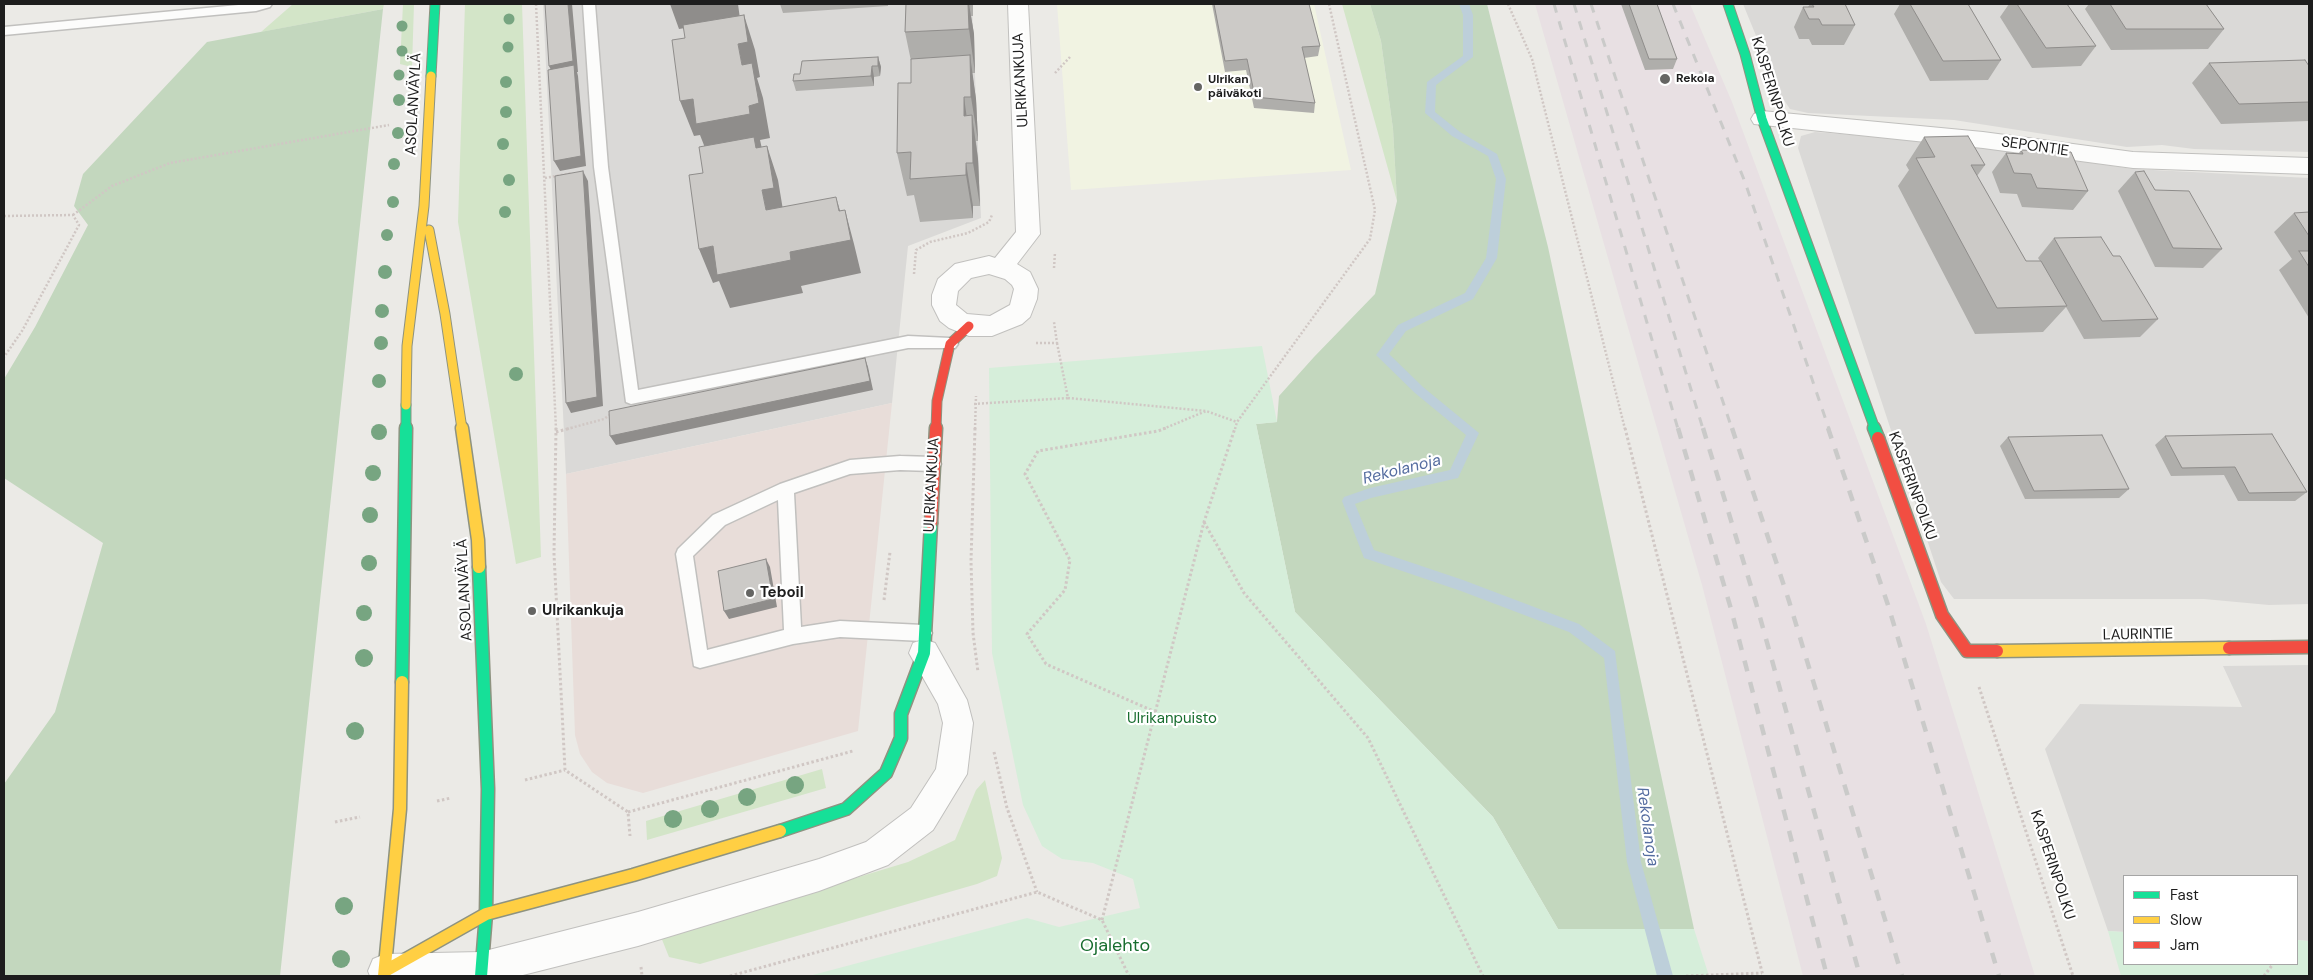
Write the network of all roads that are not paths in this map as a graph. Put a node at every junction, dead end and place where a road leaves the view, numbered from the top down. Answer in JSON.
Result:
{"nodes":[{"id":1,"x":266,"y":4,"type":"edge"},
{"id":2,"x":435,"y":4,"type":"edge"},
{"id":3,"x":589,"y":4,"type":"edge"},
{"id":4,"x":1018,"y":4,"type":"edge"},
{"id":5,"x":1728,"y":4,"type":"edge"},
{"id":6,"x":4,"y":31,"type":"edge"},
{"id":7,"x":1762,"y":119,"type":"junction"},
{"id":8,"x":2309,"y":166,"type":"edge"},
{"id":9,"x":424,"y":206,"type":"junction"},
{"id":10,"x":1001,"y":267,"type":"junction"},
{"id":11,"x":969,"y":326,"type":"junction"},
{"id":12,"x":950,"y":344,"type":"junction"},
{"id":13,"x":933,"y":464,"type":"junction"},
{"id":14,"x":786,"y":489,"type":"junction"},
{"id":15,"x":793,"y":636,"type":"junction"},
{"id":16,"x":923,"y":643,"type":"junction"},
{"id":17,"x":2309,"y":647,"type":"edge"},
{"id":18,"x":1967,"y":651,"type":"joint"},
{"id":19,"x":486,"y":914,"type":"junction"},
{"id":20,"x":385,"y":973,"type":"edge"},
{"id":21,"x":481,"y":973,"type":"edge"}],
"edges":[{"from":1,"to":6,"type":"lane"},
{"from":2,"to":9,"type":"street","name":"ASOLANVÄYLÄ"},
{"from":3,"to":12,"type":"lane"},
{"from":4,"to":10,"type":"street","name":"ULRIKANKUJA"},
{"from":5,"to":7,"type":"street","name":"KASPERINPOLKU"},
{"from":7,"to":8,"type":"street","name":"SEPONTIE"},
{"from":7,"to":18,"type":"street","name":"KASPERINPOLKU"},
{"from":9,"to":19,"type":"street","name":"ASOLANVÄYLÄ"},
{"from":9,"to":20,"type":"street","name":"ASOLANVÄYLÄ"},
{"from":10,"to":11,"type":"street"},
{"from":10,"to":11,"type":"street"},
{"from":11,"to":12,"type":"street"},
{"from":12,"to":13,"type":"street","name":"ULRIKANKUJA"},
{"from":13,"to":14,"type":"lane"},
{"from":13,"to":16,"type":"street","name":"ULRIKANKUJA"},
{"from":14,"to":15,"type":"lane"},
{"from":14,"to":15,"type":"lane"},
{"from":15,"to":16,"type":"lane"},
{"from":16,"to":19,"type":"street","name":"ULRIKANKUJA"},
{"from":16,"to":21,"type":"street"},
{"from":17,"to":18,"type":"street","name":"LAURINTIE"},
{"from":19,"to":20,"type":"street","name":"ULRIKANKUJA"},
{"from":19,"to":21,"type":"street","name":"ASOLANVÄYLÄ"},
{"from":20,"to":21,"type":"street"}]}
